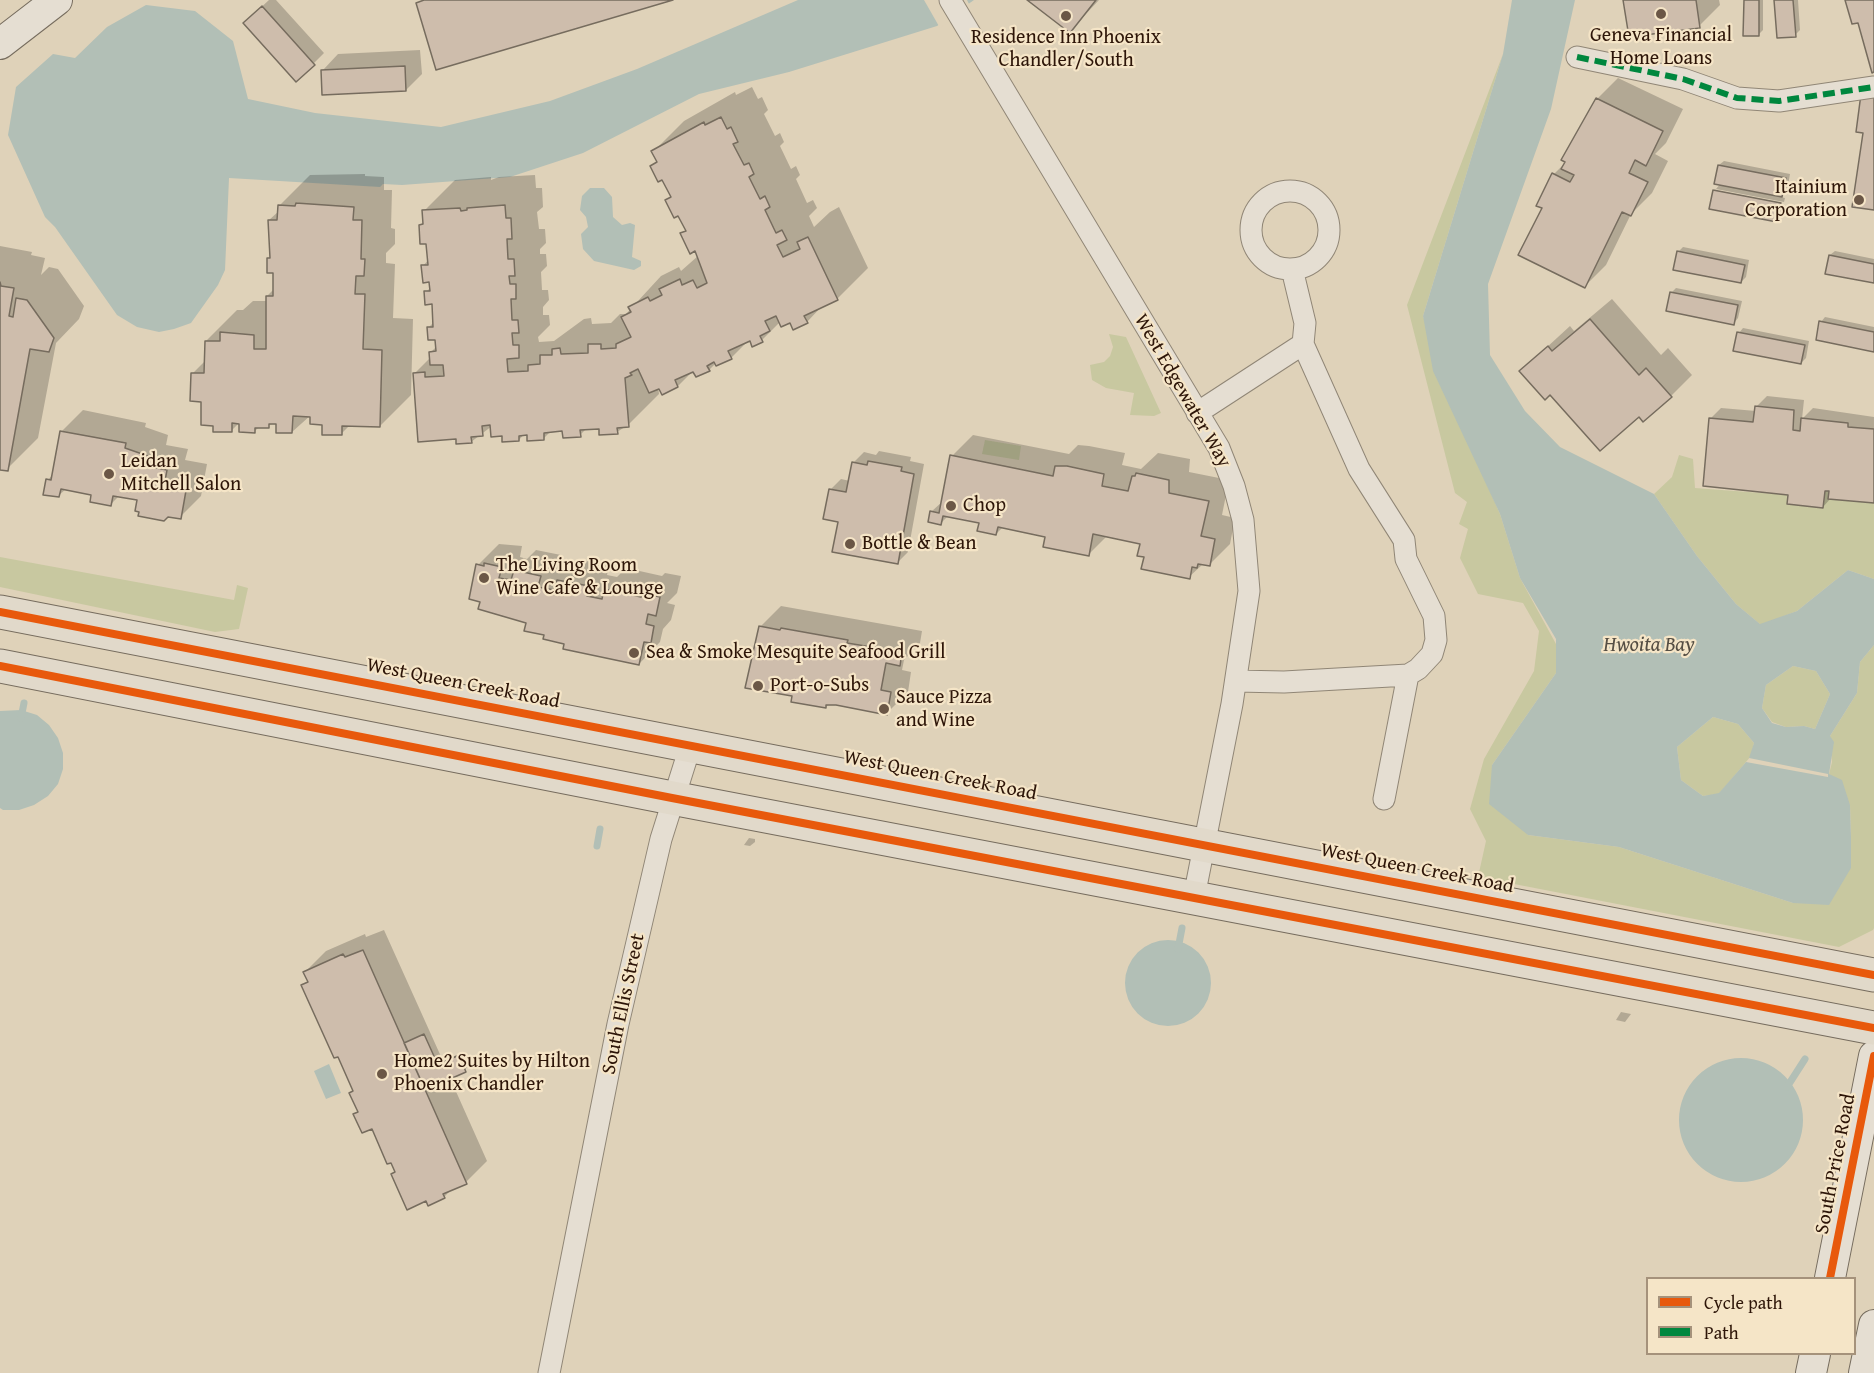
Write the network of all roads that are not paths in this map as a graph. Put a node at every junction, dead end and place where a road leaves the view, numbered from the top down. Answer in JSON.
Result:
{"nodes":[{"id":1,"x":57,"y":0,"type":"edge"},
{"id":2,"x":956,"y":8,"type":"edge"},
{"id":3,"x":0,"y":44,"type":"edge"},
{"id":4,"x":1577,"y":57,"type":"dead end"},
{"id":5,"x":1874,"y":87,"type":"edge"},
{"id":6,"x":1292,"y":269,"type":"dead end"},
{"id":7,"x":1303,"y":344,"type":"junction"},
{"id":8,"x":1197,"y":412,"type":"junction"},
{"id":9,"x":0,"y":612,"type":"edge"},
{"id":10,"x":0,"y":666,"type":"edge"},
{"id":11,"x":1408,"y":675,"type":"junction"},
{"id":12,"x":1236,"y":681,"type":"junction"},
{"id":13,"x":691,"y":744,"type":"junction"},
{"id":14,"x":672,"y":798,"type":"junction"},
{"id":15,"x":1384,"y":799,"type":"dead end"},
{"id":16,"x":1205,"y":845,"type":"junction"},
{"id":17,"x":1194,"y":897,"type":"junction"},
{"id":18,"x":1874,"y":975,"type":"edge"},
{"id":19,"x":1874,"y":1028,"type":"edge"},
{"id":20,"x":1874,"y":1056,"type":"edge"},
{"id":21,"x":1830,"y":1277,"type":"edge"},
{"id":22,"x":1874,"y":1325,"type":"edge"},
{"id":23,"x":1815,"y":1355,"type":"edge"},
{"id":24,"x":549,"y":1373,"type":"edge"},
{"id":25,"x":1811,"y":1373,"type":"edge"},
{"id":26,"x":1864,"y":1373,"type":"edge"}],
"edges":[{"from":1,"to":3,"type":"main road"},
{"from":2,"to":8,"type":"street","name":"West Edgewater Way"},
{"from":4,"to":5,"type":"street"},
{"from":6,"to":7,"type":"street"},
{"from":7,"to":8,"type":"street"},
{"from":7,"to":11,"type":"street"},
{"from":8,"to":12,"type":"street","name":"West Edgewater Way"},
{"from":9,"to":13,"type":"main road","name":"West Queen Creek Road"},
{"from":10,"to":14,"type":"main road"},
{"from":11,"to":12,"type":"street"},
{"from":11,"to":15,"type":"street"},
{"from":12,"to":16,"type":"street","name":"West Edgewater Way"},
{"from":13,"to":14,"type":"street","name":"South Ellis Street"},
{"from":13,"to":16,"type":"main road","name":"West Queen Creek Road"},
{"from":14,"to":17,"type":"main road"},
{"from":14,"to":24,"type":"street","name":"South Ellis Street"},
{"from":16,"to":17,"type":"street","name":"West Edgewater Way"},
{"from":16,"to":18,"type":"main road","name":"West Queen Creek Road"},
{"from":17,"to":19,"type":"main road"},
{"from":20,"to":21,"type":"main road","name":"South Price Road"},
{"from":22,"to":26,"type":"main road"},
{"from":23,"to":25,"type":"main road"}]}
